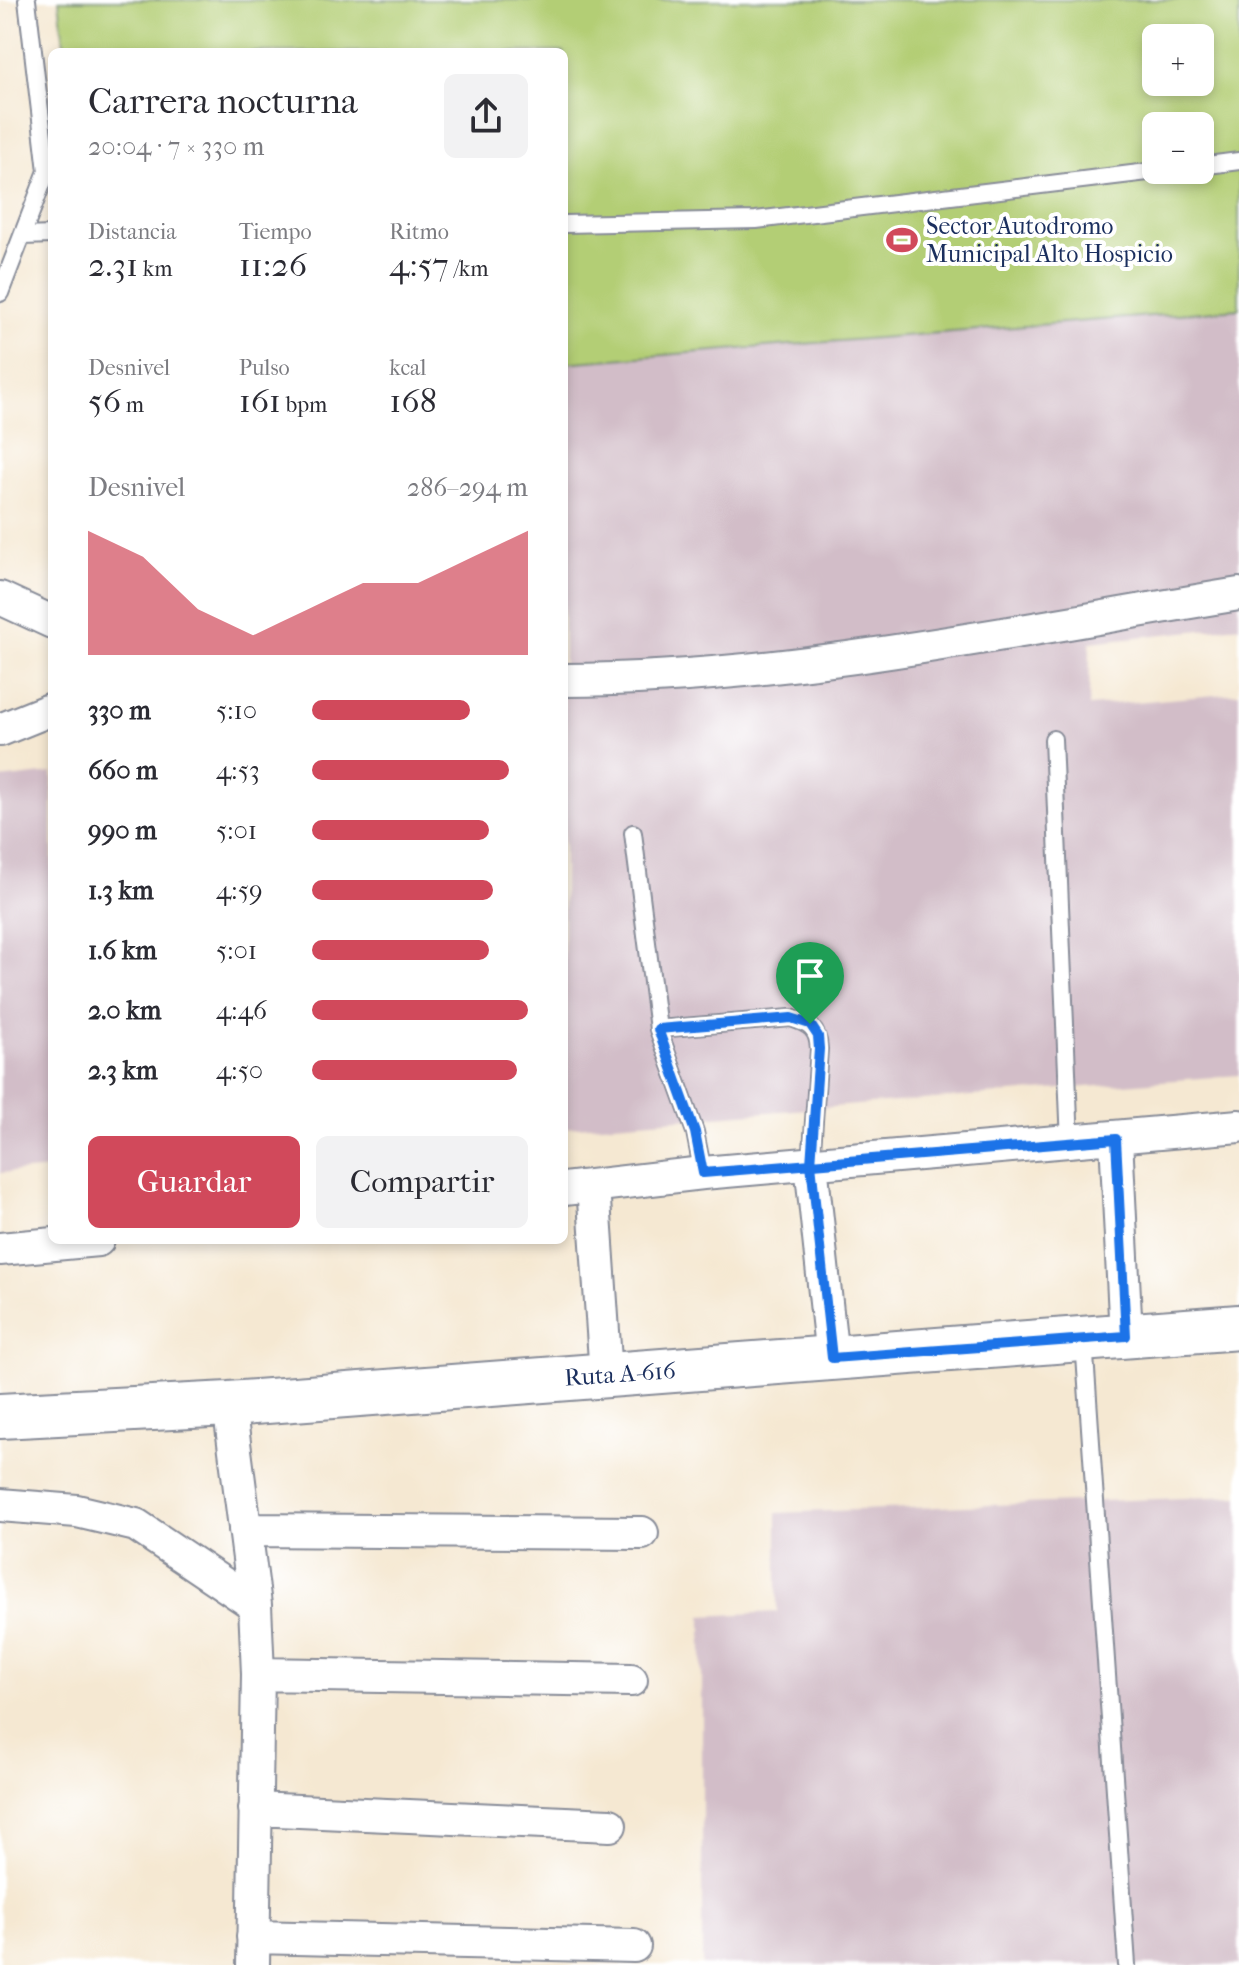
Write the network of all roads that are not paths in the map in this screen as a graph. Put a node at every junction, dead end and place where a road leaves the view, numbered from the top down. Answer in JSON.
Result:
{"nodes":[{"id":1,"x":27,"y":0,"type":"edge"},
{"id":2,"x":1239,"y":161,"type":"edge"},
{"id":3,"x":1214,"y":164,"type":"edge"},
{"id":4,"x":1142,"y":173,"type":"edge"},
{"id":5,"x":568,"y":224,"type":"edge"},
{"id":6,"x":48,"y":235,"type":"edge"},
{"id":7,"x":23,"y":236,"type":"junction"},
{"id":8,"x":0,"y":293,"type":"edge"},
{"id":9,"x":1239,"y":594,"type":"edge"},
{"id":10,"x":0,"y":598,"type":"edge"},
{"id":11,"x":48,"y":620,"type":"edge"},
{"id":12,"x":568,"y":680,"type":"edge"},
{"id":13,"x":48,"y":711,"type":"edge"},
{"id":14,"x":0,"y":730,"type":"edge"},
{"id":15,"x":1053,"y":739,"type":"dead end"},
{"id":16,"x":633,"y":833,"type":"dead end"},
{"id":17,"x":658,"y":1029,"type":"junction"},
{"id":18,"x":1239,"y":1126,"type":"edge"},
{"id":19,"x":1116,"y":1139,"type":"junction"},
{"id":20,"x":1070,"y":1143,"type":"junction"},
{"id":21,"x":811,"y":1164,"type":"junction"},
{"id":22,"x":703,"y":1173,"type":"junction"},
{"id":23,"x":579,"y":1188,"type":"edge"},
{"id":24,"x":54,"y":1244,"type":"edge"},
{"id":25,"x":0,"y":1249,"type":"edge"},
{"id":26,"x":1239,"y":1327,"type":"edge"},
{"id":27,"x":1126,"y":1336,"type":"junction"},
{"id":28,"x":1083,"y":1339,"type":"junction"},
{"id":29,"x":832,"y":1358,"type":"junction"},
{"id":30,"x":606,"y":1375,"type":"junction"},
{"id":31,"x":229,"y":1404,"type":"junction"},
{"id":32,"x":0,"y":1416,"type":"edge"},
{"id":33,"x":0,"y":1505,"type":"edge"},
{"id":34,"x":245,"y":1530,"type":"junction"},
{"id":35,"x":642,"y":1533,"type":"dead end"},
{"id":36,"x":255,"y":1605,"type":"junction"},
{"id":37,"x":258,"y":1674,"type":"junction"},
{"id":38,"x":631,"y":1680,"type":"dead end"},
{"id":39,"x":255,"y":1809,"type":"junction"},
{"id":40,"x":610,"y":1825,"type":"dead end"},
{"id":41,"x":634,"y":1946,"type":"dead end"},
{"id":42,"x":253,"y":1951,"type":"edge"},
{"id":43,"x":1127,"y":1965,"type":"edge"}],
"edges":[{"from":1,"to":7,"type":"lane"},
{"from":2,"to":3,"type":"lane"},
{"from":4,"to":5,"type":"lane"},
{"from":6,"to":7,"type":"lane"},
{"from":7,"to":8,"type":"lane"},
{"from":9,"to":12,"type":"street"},
{"from":10,"to":11,"type":"street"},
{"from":13,"to":14,"type":"street"},
{"from":15,"to":20,"type":"lane"},
{"from":16,"to":17,"type":"lane"},
{"from":17,"to":21,"type":"lane"},
{"from":17,"to":22,"type":"lane"},
{"from":18,"to":19,"type":"street"},
{"from":19,"to":20,"type":"street"},
{"from":19,"to":27,"type":"street"},
{"from":20,"to":21,"type":"street"},
{"from":21,"to":22,"type":"street"},
{"from":21,"to":29,"type":"street"},
{"from":22,"to":23,"type":"street"},
{"from":23,"to":30,"type":"street"},
{"from":24,"to":25,"type":"street"},
{"from":26,"to":27,"type":"main road","name":"Ruta A-616"},
{"from":27,"to":28,"type":"main road","name":"Ruta A-616"},
{"from":28,"to":29,"type":"main road","name":"Ruta A-616"},
{"from":28,"to":43,"type":"lane"},
{"from":29,"to":30,"type":"main road","name":"Ruta A-616"},
{"from":30,"to":31,"type":"main road","name":"Ruta A-616"},
{"from":31,"to":32,"type":"main road","name":"Ruta A-616"},
{"from":31,"to":34,"type":"street"},
{"from":33,"to":36,"type":"street"},
{"from":34,"to":35,"type":"street"},
{"from":34,"to":36,"type":"street"},
{"from":36,"to":37,"type":"street"},
{"from":37,"to":38,"type":"street"},
{"from":37,"to":39,"type":"street"},
{"from":39,"to":40,"type":"street"},
{"from":39,"to":42,"type":"street"},
{"from":41,"to":42,"type":"street"}]}
